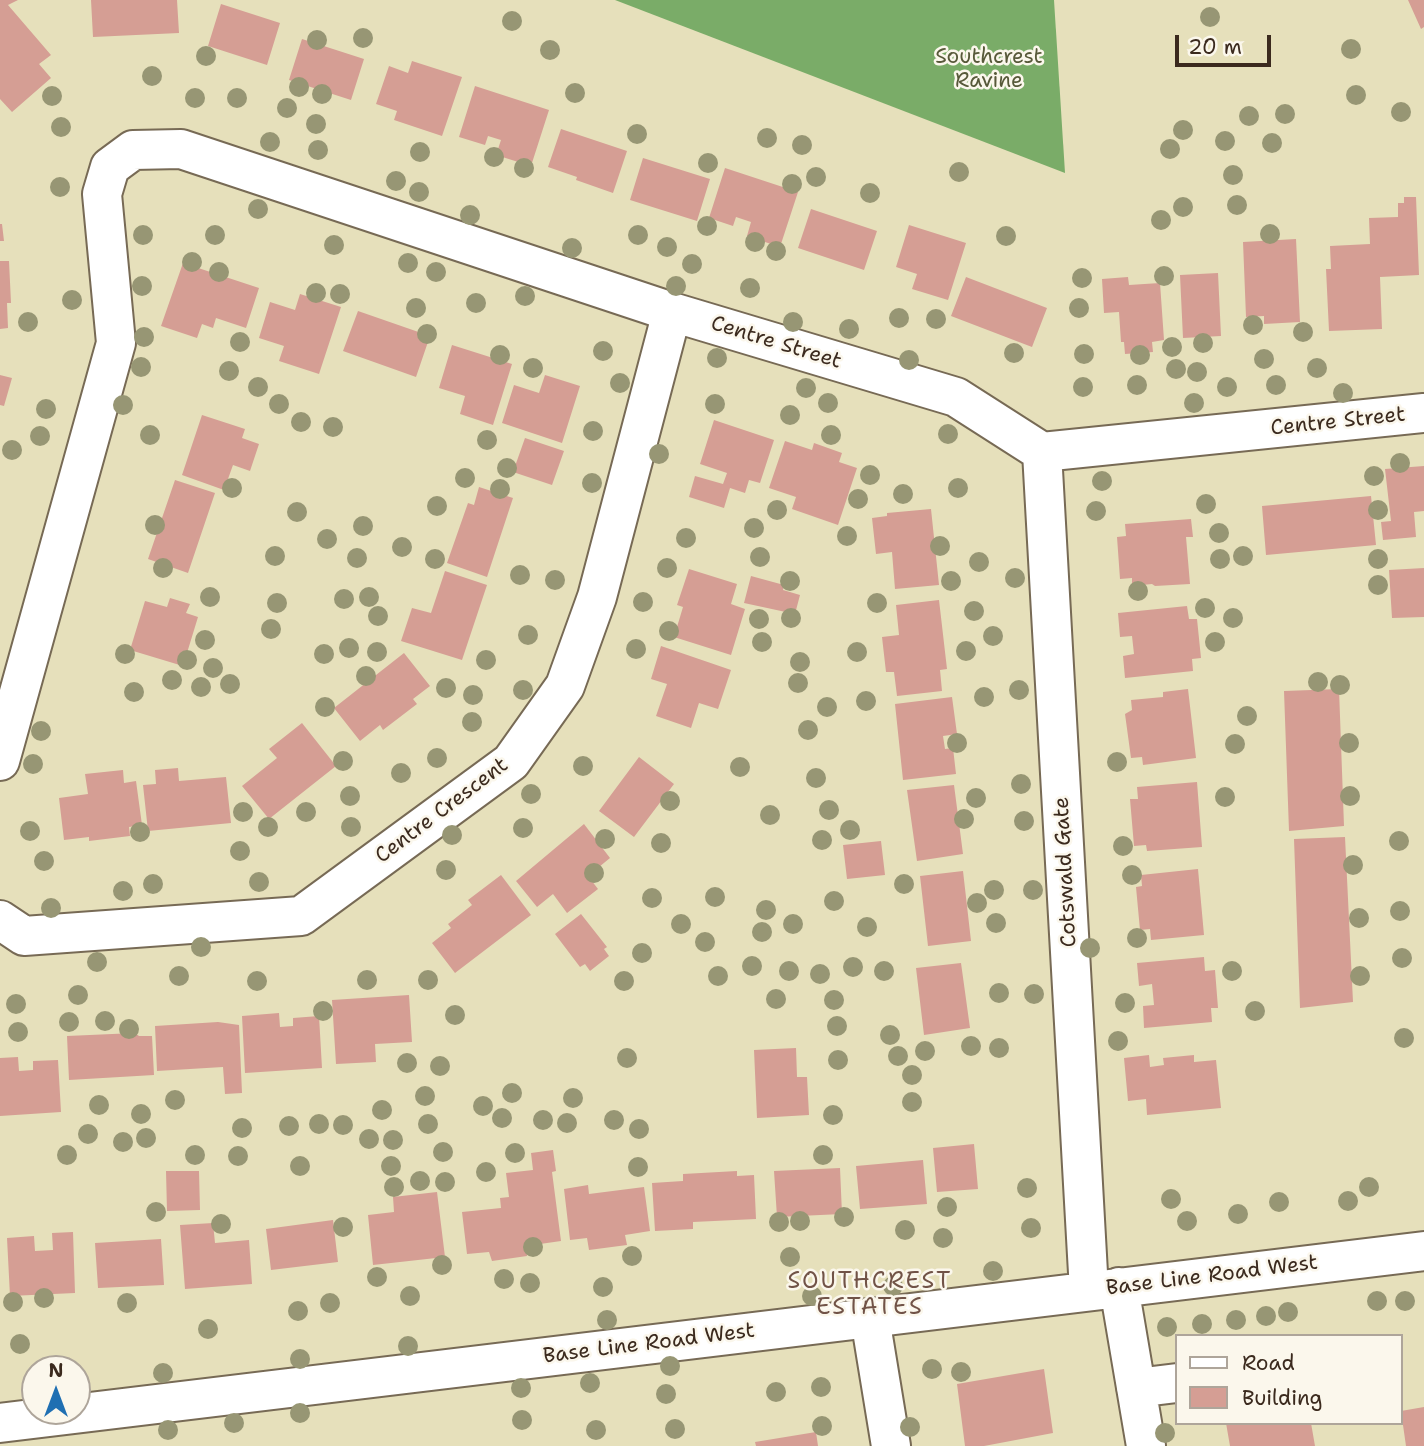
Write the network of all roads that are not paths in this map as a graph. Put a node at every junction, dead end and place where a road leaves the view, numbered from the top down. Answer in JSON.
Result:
{"nodes":[{"id":1,"x":672,"y":312,"type":"junction"},
{"id":2,"x":1424,"y":413,"type":"edge"},
{"id":3,"x":1042,"y":452,"type":"junction"},
{"id":4,"x":0,"y":761,"type":"edge"},
{"id":5,"x":0,"y":920,"type":"edge"},
{"id":6,"x":1424,"y":1251,"type":"edge"},
{"id":7,"x":1104,"y":1289,"type":"junction"},
{"id":8,"x":870,"y":1318,"type":"junction"},
{"id":9,"x":1176,"y":1383,"type":"edge"},
{"id":10,"x":1136,"y":1388,"type":"junction"},
{"id":11,"x":0,"y":1423,"type":"edge"},
{"id":12,"x":891,"y":1446,"type":"edge"},
{"id":13,"x":1146,"y":1446,"type":"edge"}],
"edges":[{"from":1,"to":3,"type":"street","name":"Centre Street"},
{"from":1,"to":4,"type":"street","name":"Centre Street"},
{"from":1,"to":5,"type":"street","name":"Centre Crescent"},
{"from":2,"to":3,"type":"street","name":"Centre Street"},
{"from":3,"to":7,"type":"street","name":"Cotswald Gate"},
{"from":6,"to":7,"type":"street","name":"Base Line Road West"},
{"from":7,"to":8,"type":"street","name":"Base Line Road West"},
{"from":7,"to":10,"type":"street","name":"Cotswald Gate"},
{"from":8,"to":11,"type":"street","name":"Base Line Road West"},
{"from":8,"to":12,"type":"street"},
{"from":9,"to":10,"type":"street"},
{"from":10,"to":13,"type":"street","name":"Cotswald Gate"}]}
